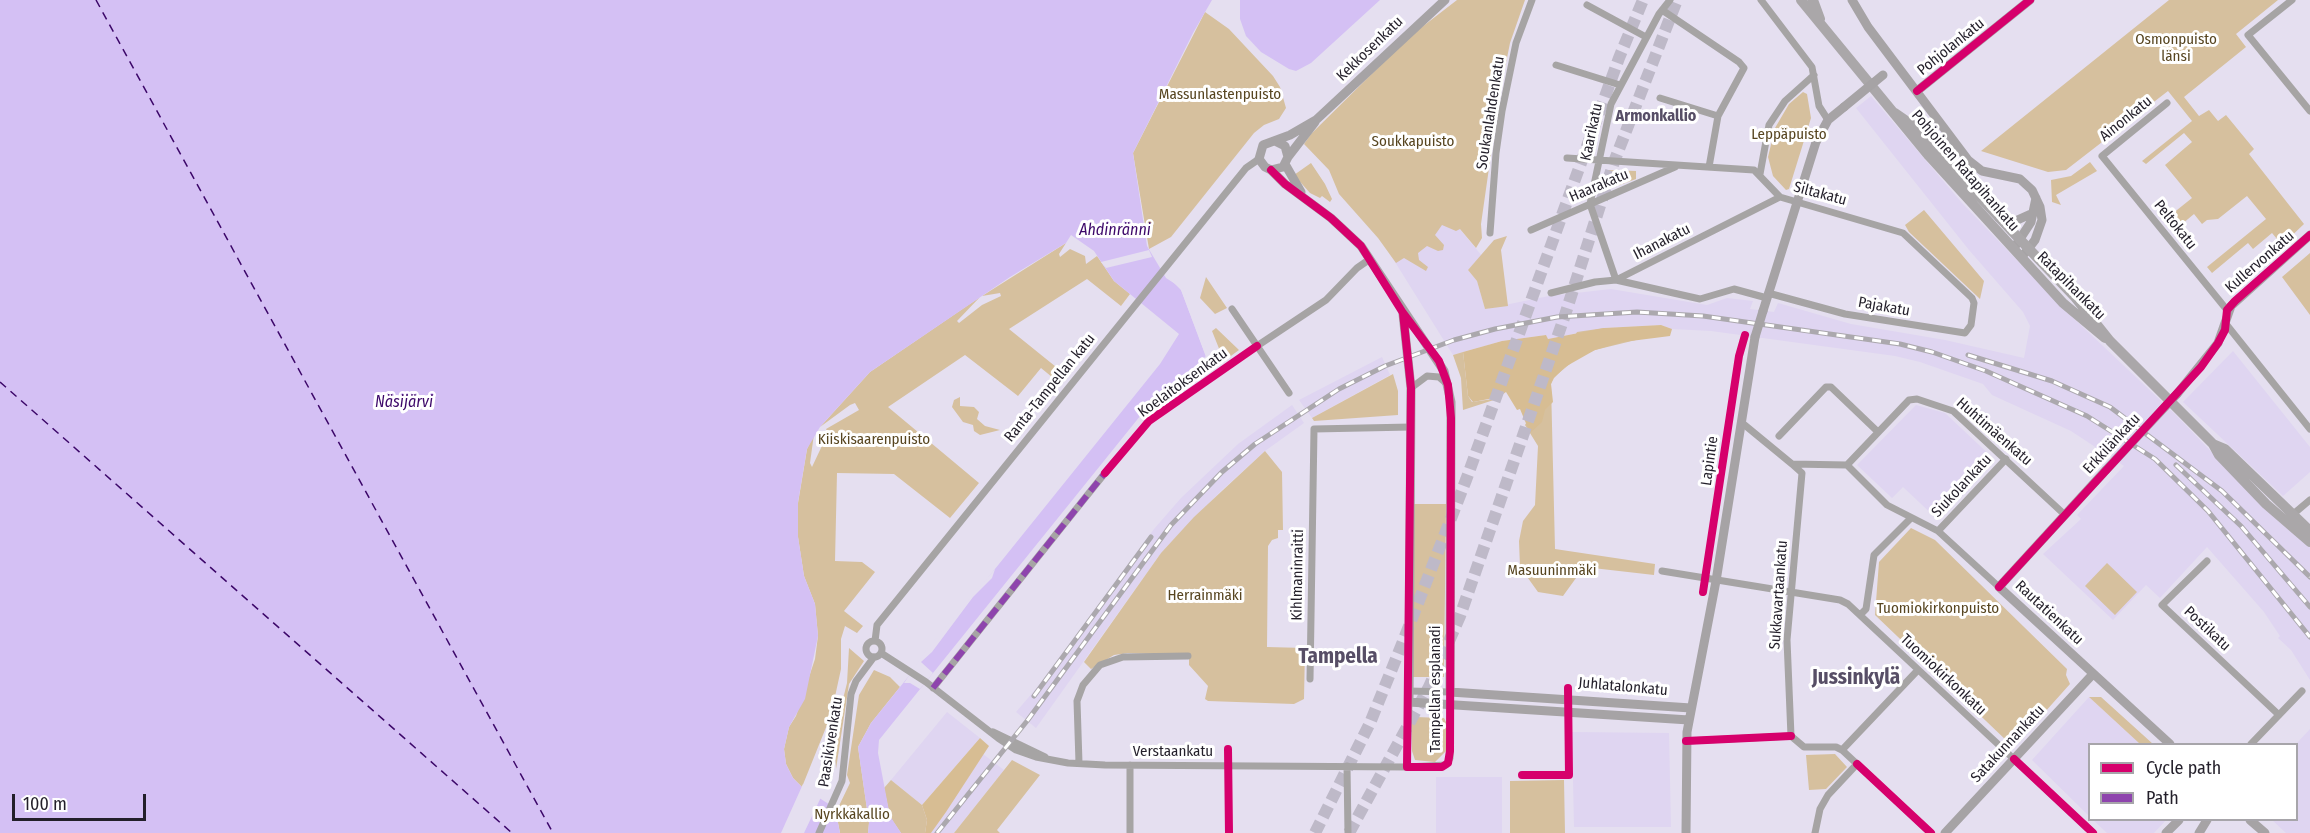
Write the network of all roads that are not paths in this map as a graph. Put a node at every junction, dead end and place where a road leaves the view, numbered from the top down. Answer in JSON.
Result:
{"nodes":[{"id":1,"x":1445,"y":0,"type":"edge"},
{"id":2,"x":1532,"y":0,"type":"edge"},
{"id":3,"x":1670,"y":0,"type":"edge"},
{"id":4,"x":1761,"y":0,"type":"edge"},
{"id":5,"x":1802,"y":0,"type":"edge"},
{"id":6,"x":1813,"y":0,"type":"edge"},
{"id":7,"x":1852,"y":0,"type":"edge"},
{"id":8,"x":2030,"y":0,"type":"edge"},
{"id":9,"x":2292,"y":0,"type":"edge"},
{"id":10,"x":1587,"y":5,"type":"dead end"},
{"id":11,"x":1662,"y":10,"type":"junction"},
{"id":12,"x":1822,"y":28,"type":"junction"},
{"id":13,"x":1646,"y":37,"type":"junction"},
{"id":14,"x":1556,"y":65,"type":"dead end"},
{"id":15,"x":1897,"y":65,"type":"junction"},
{"id":16,"x":1814,"y":75,"type":"junction"},
{"id":17,"x":1620,"y":85,"type":"junction"},
{"id":18,"x":1917,"y":91,"type":"junction"},
{"id":19,"x":1660,"y":98,"type":"dead end"},
{"id":20,"x":2167,"y":103,"type":"dead end"},
{"id":21,"x":2310,"y":110,"type":"edge"},
{"id":22,"x":1895,"y":113,"type":"junction"},
{"id":23,"x":1718,"y":117,"type":"junction"},
{"id":24,"x":1316,"y":120,"type":"junction"},
{"id":25,"x":1828,"y":120,"type":"junction"},
{"id":26,"x":1275,"y":141,"type":"junction"},
{"id":27,"x":2102,"y":156,"type":"joint"},
{"id":28,"x":1567,"y":158,"type":"dead end"},
{"id":29,"x":1259,"y":159,"type":"junction"},
{"id":30,"x":1287,"y":160,"type":"junction"},
{"id":31,"x":1601,"y":160,"type":"junction"},
{"id":32,"x":1678,"y":166,"type":"junction"},
{"id":33,"x":1710,"y":167,"type":"junction"},
{"id":34,"x":1271,"y":170,"type":"junction"},
{"id":35,"x":1760,"y":174,"type":"junction"},
{"id":36,"x":1302,"y":194,"type":"junction"},
{"id":37,"x":1780,"y":197,"type":"junction"},
{"id":38,"x":2036,"y":198,"type":"junction"},
{"id":39,"x":1797,"y":202,"type":"junction"},
{"id":40,"x":1590,"y":204,"type":"junction"},
{"id":41,"x":2033,"y":213,"type":"junction"},
{"id":42,"x":1998,"y":218,"type":"junction"},
{"id":43,"x":1531,"y":230,"type":"dead end"},
{"id":44,"x":1490,"y":234,"type":"dead end"},
{"id":45,"x":2310,"y":235,"type":"edge"},
{"id":46,"x":2021,"y":248,"type":"junction"},
{"id":47,"x":1370,"y":259,"type":"junction"},
{"id":48,"x":1616,"y":280,"type":"junction"},
{"id":49,"x":1551,"y":293,"type":"dead end"},
{"id":50,"x":1767,"y":295,"type":"junction"},
{"id":51,"x":1974,"y":303,"type":"joint"},
{"id":52,"x":1232,"y":309,"type":"dead end"},
{"id":53,"x":2227,"y":310,"type":"junction"},
{"id":54,"x":1403,"y":313,"type":"junction"},
{"id":55,"x":2226,"y":324,"type":"junction"},
{"id":56,"x":1257,"y":346,"type":"junction"},
{"id":57,"x":1448,"y":385,"type":"junction"},
{"id":58,"x":1411,"y":388,"type":"junction"},
{"id":59,"x":1289,"y":393,"type":"dead end"},
{"id":60,"x":1741,"y":422,"type":"junction"},
{"id":61,"x":1406,"y":427,"type":"junction"},
{"id":62,"x":2310,"y":429,"type":"edge"},
{"id":63,"x":1878,"y":432,"type":"junction"},
{"id":64,"x":1779,"y":436,"type":"dead end"},
{"id":65,"x":2006,"y":459,"type":"junction"},
{"id":66,"x":1792,"y":464,"type":"junction"},
{"id":67,"x":1847,"y":465,"type":"junction"},
{"id":68,"x":1105,"y":473,"type":"dead end"},
{"id":69,"x":2310,"y":500,"type":"edge"},
{"id":70,"x":2065,"y":515,"type":"junction"},
{"id":71,"x":2289,"y":518,"type":"junction"},
{"id":72,"x":1910,"y":519,"type":"junction"},
{"id":73,"x":1938,"y":531,"type":"junction"},
{"id":74,"x":2310,"y":531,"type":"edge"},
{"id":75,"x":2310,"y":543,"type":"edge"},
{"id":76,"x":2207,"y":561,"type":"dead end"},
{"id":77,"x":1662,"y":572,"type":"dead end"},
{"id":78,"x":1716,"y":581,"type":"junction"},
{"id":79,"x":1999,"y":587,"type":"junction"},
{"id":80,"x":1791,"y":592,"type":"junction"},
{"id":81,"x":1860,"y":615,"type":"junction"},
{"id":82,"x":875,"y":641,"type":"junction"},
{"id":83,"x":878,"y":655,"type":"junction"},
{"id":84,"x":1188,"y":656,"type":"dead end"},
{"id":85,"x":1917,"y":671,"type":"junction"},
{"id":86,"x":2093,"y":674,"type":"junction"},
{"id":87,"x":1310,"y":679,"type":"dead end"},
{"id":88,"x":933,"y":688,"type":"junction"},
{"id":89,"x":1409,"y":691,"type":"junction"},
{"id":90,"x":2302,"y":691,"type":"dead end"},
{"id":91,"x":1450,"y":692,"type":"junction"},
{"id":92,"x":1409,"y":702,"type":"junction"},
{"id":93,"x":1450,"y":703,"type":"junction"},
{"id":94,"x":1691,"y":708,"type":"junction"},
{"id":95,"x":2279,"y":715,"type":"junction"},
{"id":96,"x":1689,"y":720,"type":"junction"},
{"id":97,"x":1791,"y":736,"type":"junction"},
{"id":98,"x":1686,"y":741,"type":"junction"},
{"id":99,"x":2169,"y":743,"type":"edge"},
{"id":100,"x":2252,"y":743,"type":"edge"},
{"id":101,"x":1842,"y":750,"type":"junction"},
{"id":102,"x":2014,"y":759,"type":"junction"},
{"id":103,"x":1078,"y":764,"type":"junction"},
{"id":104,"x":1857,"y":764,"type":"junction"},
{"id":105,"x":1130,"y":765,"type":"junction"},
{"id":106,"x":1347,"y":766,"type":"junction"},
{"id":107,"x":1407,"y":767,"type":"junction"},
{"id":108,"x":2177,"y":821,"type":"edge"},
{"id":109,"x":2252,"y":821,"type":"edge"},
{"id":110,"x":819,"y":833,"type":"edge"},
{"id":111,"x":1130,"y":833,"type":"edge"},
{"id":112,"x":1348,"y":833,"type":"edge"},
{"id":113,"x":1686,"y":833,"type":"edge"},
{"id":114,"x":1815,"y":833,"type":"edge"},
{"id":115,"x":1931,"y":833,"type":"edge"},
{"id":116,"x":1945,"y":833,"type":"edge"},
{"id":117,"x":2093,"y":833,"type":"edge"},
{"id":118,"x":2166,"y":833,"type":"edge"},
{"id":119,"x":2265,"y":833,"type":"edge"}],
"edges":[{"from":1,"to":24,"type":"street","name":"Kekkosenkatu"},
{"from":2,"to":44,"type":"street","name":"Soukanlahdenkatu"},
{"from":3,"to":11,"type":"street","name":"Kaarikatu"},
{"from":4,"to":16,"type":"street"},
{"from":5,"to":12,"type":"main road","name":"Pohjoinen Ratapihankatu"},
{"from":6,"to":12,"type":"main road","name":"Pohjoinen Ratapihankatu"},
{"from":7,"to":15,"type":"street"},
{"from":8,"to":18,"type":"street","name":"Pohjolankatu"},
{"from":9,"to":21,"type":"street"},
{"from":10,"to":13,"type":"street"},
{"from":11,"to":13,"type":"street","name":"Kaarikatu"},
{"from":11,"to":23,"type":"street"},
{"from":12,"to":22,"type":"main road","name":"Pohjoinen Ratapihankatu"},
{"from":13,"to":17,"type":"street","name":"Kaarikatu"},
{"from":14,"to":17,"type":"street"},
{"from":15,"to":18,"type":"street"},
{"from":15,"to":25,"type":"street","name":"Lapintie","bridge":true},
{"from":16,"to":25,"type":"street"},
{"from":16,"to":35,"type":"street"},
{"from":17,"to":31,"type":"street","name":"Kaarikatu"},
{"from":18,"to":38,"type":"street"},
{"from":19,"to":23,"type":"street"},
{"from":20,"to":27,"type":"street","name":"Ainonkatu"},
{"from":22,"to":42,"type":"main road","name":"Pohjoinen Ratapihankatu"},
{"from":22,"to":46,"type":"main road","name":"Pohjoinen Ratapihankatu"},
{"from":23,"to":33,"type":"street"},
{"from":24,"to":26,"type":"street","name":"Kekkosenkatu"},
{"from":24,"to":30,"type":"street","name":"Kekkosenkatu"},
{"from":25,"to":39,"type":"street","name":"Lapintie"},
{"from":26,"to":29,"type":"street"},
{"from":26,"to":30,"type":"street"},
{"from":27,"to":53,"type":"street","name":"Peltokatu"},
{"from":28,"to":31,"type":"street"},
{"from":29,"to":34,"type":"street"},
{"from":29,"to":82,"type":"street","name":"Ranta-Tampellan katu"},
{"from":30,"to":34,"type":"street"},
{"from":30,"to":36,"type":"street","name":"Tampellan esplanadi"},
{"from":31,"to":32,"type":"street"},
{"from":31,"to":40,"type":"street","name":"Kaarikatu"},
{"from":32,"to":33,"type":"street"},
{"from":32,"to":40,"type":"street","name":"Haarakatu"},
{"from":33,"to":35,"type":"street"},
{"from":34,"to":36,"type":"street","name":"Tampellan esplanadi"},
{"from":35,"to":37,"type":"street","name":"Siltakatu"},
{"from":36,"to":47,"type":"street","name":"Tampellan esplanadi"},
{"from":37,"to":39,"type":"street","name":"Siltakatu"},
{"from":37,"to":48,"type":"street","name":"Ihanakatu"},
{"from":38,"to":41,"type":"street"},
{"from":38,"to":46,"type":"street"},
{"from":39,"to":50,"type":"street","name":"Lapintie"},
{"from":39,"to":51,"type":"street","name":"Siltakatu"},
{"from":40,"to":43,"type":"street","name":"Haarakatu"},
{"from":40,"to":48,"type":"street"},
{"from":41,"to":42,"type":"street"},
{"from":41,"to":46,"type":"street"},
{"from":42,"to":46,"type":"main road","name":"Pohjoinen Ratapihankatu"},
{"from":45,"to":53,"type":"street","name":"Kullervonkatu"},
{"from":46,"to":71,"type":"main road","name":"Ratapihankatu"},
{"from":47,"to":54,"type":"street","name":"Tampellan esplanadi"},
{"from":47,"to":56,"type":"street"},
{"from":48,"to":49,"type":"street","name":"Ihanakatu"},
{"from":48,"to":50,"type":"street","name":"Pajakatu"},
{"from":50,"to":51,"type":"street","name":"Pajakatu"},
{"from":50,"to":60,"type":"street","name":"Lapintie","bridge":true},
{"from":52,"to":56,"type":"street"},
{"from":53,"to":55,"type":"street","name":"Erkkilänkatu"},
{"from":54,"to":57,"type":"street","name":"Tampellan esplanadi"},
{"from":54,"to":58,"type":"street","name":"Tampellan esplanadi"},
{"from":55,"to":62,"type":"street"},
{"from":55,"to":70,"type":"street","name":"Erkkilänkatu","bridge":true},
{"from":56,"to":59,"type":"street"},
{"from":57,"to":58,"type":"street"},
{"from":57,"to":91,"type":"street","name":"Tampellan esplanadi"},
{"from":58,"to":61,"type":"street","name":"Tampellan esplanadi"},
{"from":60,"to":66,"type":"street"},
{"from":60,"to":78,"type":"street","name":"Lapintie"},
{"from":61,"to":87,"type":"street","name":"Kihlmaninraitti"},
{"from":61,"to":89,"type":"street","name":"Tampellan esplanadi"},
{"from":63,"to":64,"type":"street"},
{"from":63,"to":65,"type":"street","name":"Huhtimäenkatu"},
{"from":63,"to":67,"type":"street","name":"Huhtimäenkatu"},
{"from":65,"to":70,"type":"street","name":"Huhtimäenkatu"},
{"from":65,"to":73,"type":"street","name":"Siukolankatu"},
{"from":66,"to":67,"type":"street"},
{"from":66,"to":80,"type":"street","name":"Sukkavartaankatu"},
{"from":67,"to":72,"type":"street","name":"Rautatienkatu"},
{"from":68,"to":88,"type":"street"},
{"from":69,"to":71,"type":"street"},
{"from":70,"to":79,"type":"street","name":"Erkkilänkatu"},
{"from":71,"to":74,"type":"main road","name":"Ratapihankatu"},
{"from":71,"to":75,"type":"main road","name":"Ratapihankatu"},
{"from":72,"to":73,"type":"street","name":"Rautatienkatu"},
{"from":72,"to":81,"type":"street","name":"Siukolankatu"},
{"from":73,"to":79,"type":"street","name":"Rautatienkatu"},
{"from":76,"to":95,"type":"street","name":"Postikatu"},
{"from":77,"to":78,"type":"street","name":"Tuomiokirkonkatu"},
{"from":78,"to":80,"type":"street","name":"Tuomiokirkonkatu"},
{"from":78,"to":94,"type":"street","name":"Lapintie"},
{"from":79,"to":86,"type":"street","name":"Rautatienkatu"},
{"from":80,"to":81,"type":"street","name":"Tuomiokirkonkatu"},
{"from":80,"to":97,"type":"street","name":"Sukkavartaankatu"},
{"from":81,"to":85,"type":"street","name":"Tuomiokirkonkatu"},
{"from":82,"to":83,"type":"street"},
{"from":82,"to":83,"type":"street","name":"Ranta-Tampellan katu"},
{"from":83,"to":88,"type":"street","name":"Verstaankatu"},
{"from":83,"to":110,"type":"street","name":"Paasikivenkatu"},
{"from":84,"to":103,"type":"street"},
{"from":85,"to":101,"type":"street"},
{"from":85,"to":102,"type":"street","name":"Tuomiokirkonkatu"},
{"from":86,"to":99,"type":"street","name":"Rautatienkatu"},
{"from":86,"to":102,"type":"street","name":"Satakunnankatu"},
{"from":88,"to":103,"type":"street","name":"Verstaankatu"},
{"from":89,"to":91,"type":"street","name":"Juhlatalonkatu"},
{"from":89,"to":92,"type":"street","name":"Tampellan esplanadi"},
{"from":90,"to":95,"type":"street"},
{"from":91,"to":93,"type":"street","name":"Tampellan esplanadi"},
{"from":91,"to":94,"type":"street","name":"Juhlatalonkatu"},
{"from":92,"to":93,"type":"street","name":"Juhlatalonkatu"},
{"from":92,"to":107,"type":"street","name":"Tampellan esplanadi"},
{"from":93,"to":96,"type":"street","name":"Juhlatalonkatu"},
{"from":93,"to":107,"type":"street","name":"Tampellan esplanadi"},
{"from":94,"to":96,"type":"street","name":"Lapintie"},
{"from":95,"to":100,"type":"street"},
{"from":96,"to":98,"type":"street","name":"Lapintie"},
{"from":97,"to":98,"type":"street"},
{"from":97,"to":101,"type":"street"},
{"from":98,"to":113,"type":"street","name":"Lapintie"},
{"from":101,"to":104,"type":"street"},
{"from":102,"to":116,"type":"street","name":"Satakunnankatu"},
{"from":102,"to":117,"type":"street","name":"Tuomiokirkonkatu"},
{"from":103,"to":105,"type":"street","name":"Verstaankatu"},
{"from":104,"to":114,"type":"street"},
{"from":104,"to":115,"type":"street"},
{"from":105,"to":106,"type":"street","name":"Verstaankatu"},
{"from":105,"to":111,"type":"street"},
{"from":106,"to":107,"type":"street","name":"Verstaankatu"},
{"from":106,"to":112,"type":"street"},
{"from":108,"to":118,"type":"street"},
{"from":109,"to":119,"type":"street"}]}
